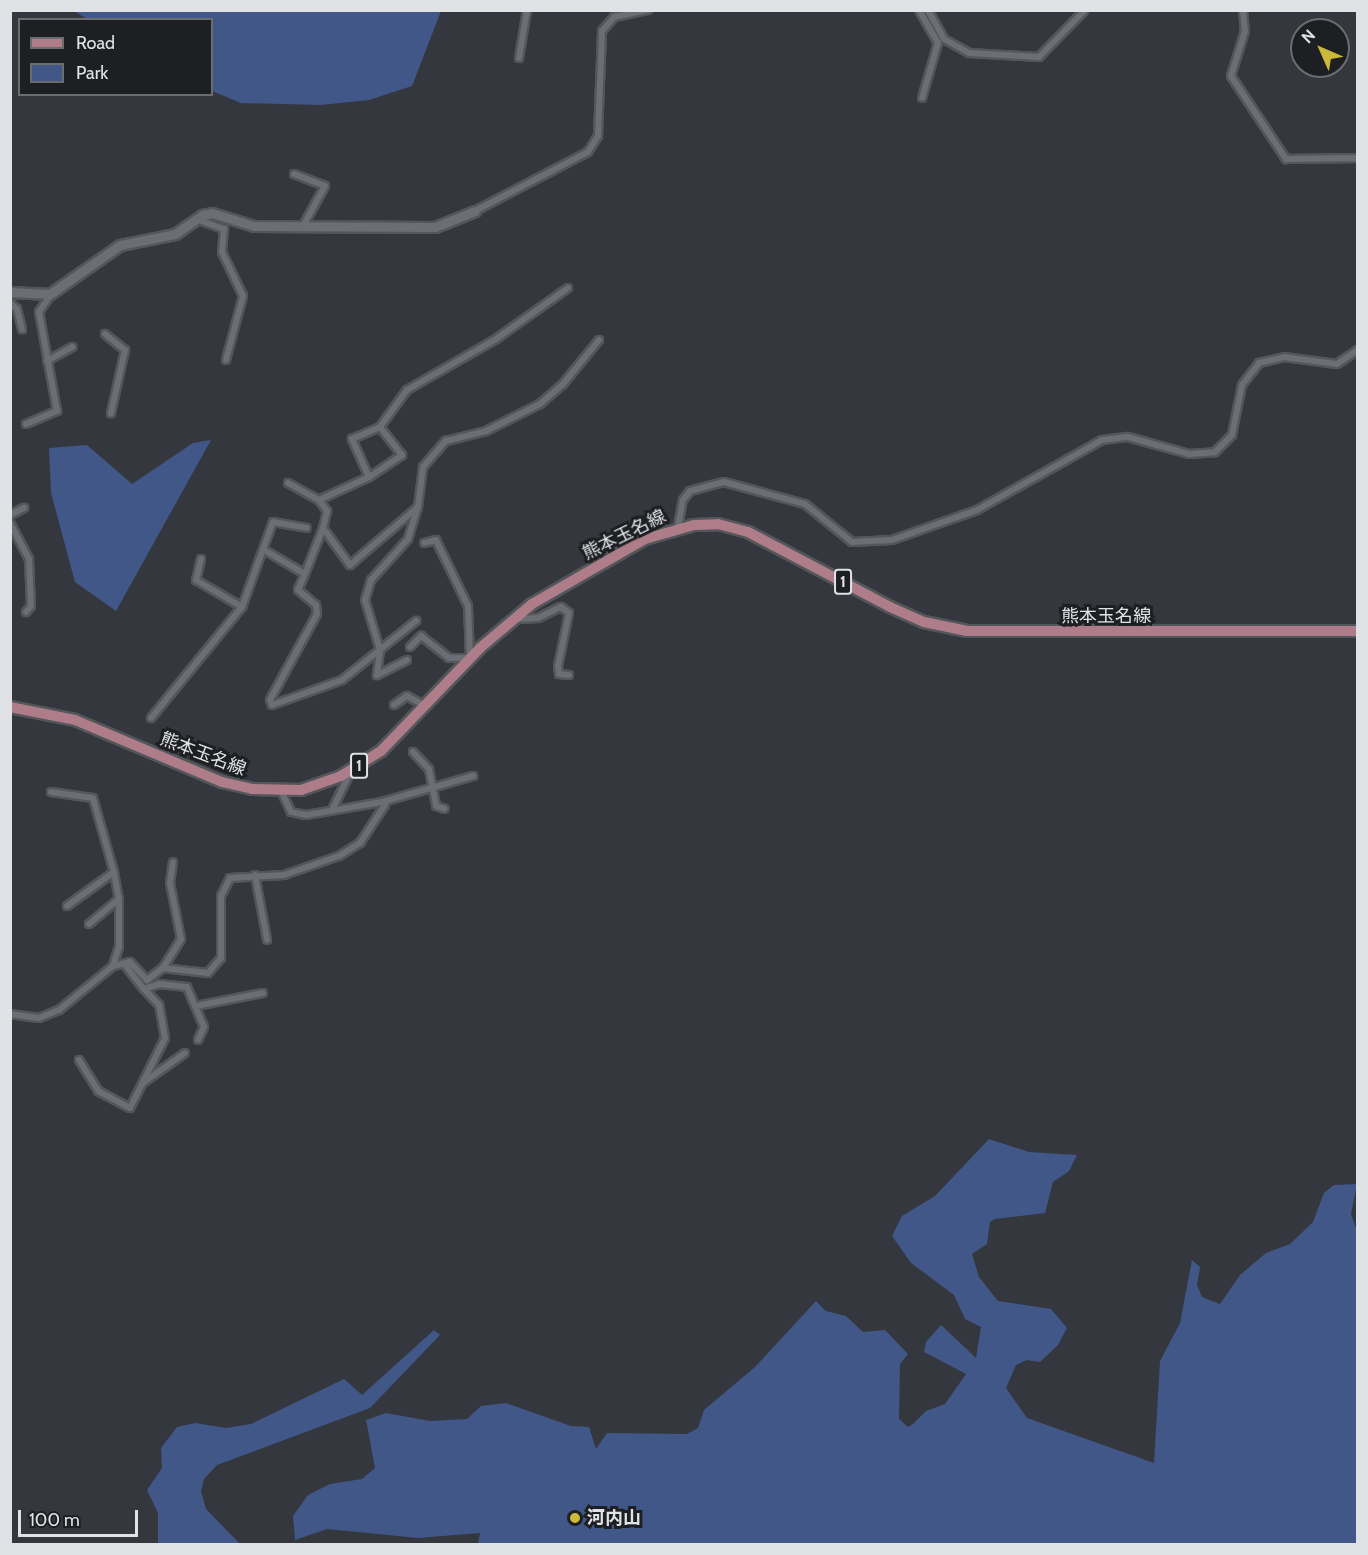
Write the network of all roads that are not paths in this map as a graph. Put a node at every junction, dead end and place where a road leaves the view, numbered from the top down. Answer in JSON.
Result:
{"nodes":[{"id":1,"x":526,"y":10,"type":"edge"},
{"id":2,"x":648,"y":10,"type":"edge"},
{"id":3,"x":919,"y":10,"type":"edge"},
{"id":4,"x":928,"y":10,"type":"edge"},
{"id":5,"x":1243,"y":10,"type":"edge"},
{"id":6,"x":1084,"y":11,"type":"edge"},
{"id":7,"x":519,"y":58,"type":"dead end"},
{"id":8,"x":922,"y":98,"type":"dead end"},
{"id":9,"x":1358,"y":159,"type":"edge"},
{"id":10,"x":294,"y":174,"type":"dead end"},
{"id":11,"x":474,"y":211,"type":"joint"},
{"id":12,"x":195,"y":218,"type":"junction"},
{"id":13,"x":303,"y":226,"type":"junction"},
{"id":14,"x":568,"y":288,"type":"dead end"},
{"id":15,"x":10,"y":291,"type":"edge"},
{"id":16,"x":52,"y":292,"type":"junction"},
{"id":17,"x":10,"y":303,"type":"edge"},
{"id":18,"x":22,"y":329,"type":"dead end"},
{"id":19,"x":105,"y":334,"type":"dead end"},
{"id":20,"x":599,"y":340,"type":"dead end"},
{"id":21,"x":72,"y":347,"type":"dead end"},
{"id":22,"x":1358,"y":350,"type":"edge"},
{"id":23,"x":226,"y":360,"type":"dead end"},
{"id":24,"x":46,"y":361,"type":"junction"},
{"id":25,"x":111,"y":413,"type":"dead end"},
{"id":26,"x":26,"y":424,"type":"dead end"},
{"id":27,"x":380,"y":427,"type":"junction"},
{"id":28,"x":369,"y":477,"type":"junction"},
{"id":29,"x":288,"y":483,"type":"dead end"},
{"id":30,"x":319,"y":500,"type":"junction"},
{"id":31,"x":418,"y":507,"type":"junction"},
{"id":32,"x":24,"y":508,"type":"dead end"},
{"id":33,"x":10,"y":515,"type":"edge"},
{"id":34,"x":10,"y":523,"type":"edge"},
{"id":35,"x":678,"y":527,"type":"junction"},
{"id":36,"x":306,"y":528,"type":"dead end"},
{"id":37,"x":324,"y":528,"type":"junction"},
{"id":38,"x":424,"y":543,"type":"dead end"},
{"id":39,"x":266,"y":551,"type":"junction"},
{"id":40,"x":201,"y":560,"type":"dead end"},
{"id":41,"x":305,"y":574,"type":"junction"},
{"id":42,"x":242,"y":607,"type":"junction"},
{"id":43,"x":26,"y":612,"type":"dead end"},
{"id":44,"x":510,"y":620,"type":"junction"},
{"id":45,"x":416,"y":621,"type":"dead end"},
{"id":46,"x":1358,"y":631,"type":"edge"},
{"id":47,"x":411,"y":647,"type":"dead end"},
{"id":48,"x":380,"y":650,"type":"junction"},
{"id":49,"x":470,"y":658,"type":"junction"},
{"id":50,"x":407,"y":660,"type":"dead end"},
{"id":51,"x":569,"y":675,"type":"dead end"},
{"id":52,"x":394,"y":705,"type":"dead end"},
{"id":53,"x":425,"y":706,"type":"junction"},
{"id":54,"x":10,"y":707,"type":"edge"},
{"id":55,"x":151,"y":718,"type":"dead end"},
{"id":56,"x":412,"y":752,"type":"dead end"},
{"id":57,"x":351,"y":771,"type":"junction"},
{"id":58,"x":473,"y":776,"type":"dead end"},
{"id":59,"x":433,"y":786,"type":"junction"},
{"id":60,"x":281,"y":791,"type":"junction"},
{"id":61,"x":51,"y":792,"type":"dead end"},
{"id":62,"x":382,"y":802,"type":"junction"},
{"id":63,"x":445,"y":809,"type":"dead end"},
{"id":64,"x":332,"y":810,"type":"junction"},
{"id":65,"x":173,"y":862,"type":"dead end"},
{"id":66,"x":114,"y":872,"type":"junction"},
{"id":67,"x":255,"y":875,"type":"junction"},
{"id":68,"x":119,"y":899,"type":"junction"},
{"id":69,"x":67,"y":906,"type":"dead end"},
{"id":70,"x":89,"y":924,"type":"dead end"},
{"id":71,"x":267,"y":940,"type":"dead end"},
{"id":72,"x":125,"y":965,"type":"junction"},
{"id":73,"x":113,"y":966,"type":"junction"},
{"id":74,"x":162,"y":968,"type":"junction"},
{"id":75,"x":144,"y":989,"type":"junction"},
{"id":76,"x":263,"y":993,"type":"dead end"},
{"id":77,"x":196,"y":1006,"type":"junction"},
{"id":78,"x":10,"y":1014,"type":"edge"},
{"id":79,"x":198,"y":1040,"type":"dead end"},
{"id":80,"x":185,"y":1053,"type":"dead end"},
{"id":81,"x":79,"y":1060,"type":"dead end"},
{"id":82,"x":144,"y":1082,"type":"junction"}],
"edges":[{"from":1,"to":7,"type":"street"},
{"from":2,"to":11,"type":"street"},
{"from":3,"to":8,"type":"street"},
{"from":4,"to":6,"type":"street"},
{"from":5,"to":9,"type":"street"},
{"from":10,"to":13,"type":"street"},
{"from":11,"to":13,"type":"street"},
{"from":12,"to":13,"type":"street"},
{"from":12,"to":16,"type":"street"},
{"from":12,"to":23,"type":"street"},
{"from":14,"to":27,"type":"street"},
{"from":15,"to":16,"type":"street"},
{"from":16,"to":24,"type":"street"},
{"from":17,"to":18,"type":"street"},
{"from":19,"to":25,"type":"street"},
{"from":20,"to":31,"type":"street"},
{"from":21,"to":24,"type":"street"},
{"from":22,"to":35,"type":"street"},
{"from":24,"to":26,"type":"street"},
{"from":27,"to":28,"type":"street"},
{"from":27,"to":28,"type":"street"},
{"from":28,"to":30,"type":"street"},
{"from":29,"to":30,"type":"street"},
{"from":30,"to":37,"type":"street"},
{"from":31,"to":37,"type":"street"},
{"from":31,"to":48,"type":"street"},
{"from":32,"to":33,"type":"street"},
{"from":34,"to":43,"type":"street"},
{"from":35,"to":44,"type":"main road","name":"熊本玉名線","number":"1"},
{"from":35,"to":46,"type":"main road","name":"熊本玉名線","number":"1"},
{"from":36,"to":39,"type":"street"},
{"from":37,"to":41,"type":"street"},
{"from":38,"to":49,"type":"street"},
{"from":39,"to":41,"type":"street"},
{"from":39,"to":42,"type":"street"},
{"from":40,"to":42,"type":"street"},
{"from":41,"to":48,"type":"street"},
{"from":42,"to":55,"type":"street"},
{"from":44,"to":49,"type":"main road","name":"熊本玉名線","number":"1"},
{"from":44,"to":51,"type":"street"},
{"from":45,"to":48,"type":"street"},
{"from":47,"to":49,"type":"street"},
{"from":48,"to":50,"type":"street"},
{"from":49,"to":53,"type":"main road","name":"熊本玉名線","number":"1"},
{"from":52,"to":53,"type":"street"},
{"from":53,"to":57,"type":"main road","name":"熊本玉名線","number":"1"},
{"from":54,"to":60,"type":"main road","name":"熊本玉名線","number":"1"},
{"from":56,"to":59,"type":"street"},
{"from":57,"to":60,"type":"main road","name":"熊本玉名線","number":"1"},
{"from":57,"to":64,"type":"street"},
{"from":58,"to":59,"type":"street"},
{"from":59,"to":62,"type":"street"},
{"from":59,"to":63,"type":"street"},
{"from":60,"to":64,"type":"street"},
{"from":61,"to":66,"type":"street"},
{"from":62,"to":64,"type":"street"},
{"from":62,"to":67,"type":"street"},
{"from":65,"to":74,"type":"street"},
{"from":66,"to":68,"type":"street"},
{"from":66,"to":69,"type":"street"},
{"from":67,"to":71,"type":"street"},
{"from":67,"to":74,"type":"street"},
{"from":68,"to":70,"type":"street"},
{"from":68,"to":73,"type":"street"},
{"from":72,"to":73,"type":"street"},
{"from":72,"to":74,"type":"street"},
{"from":72,"to":75,"type":"street"},
{"from":73,"to":78,"type":"street"},
{"from":75,"to":77,"type":"street"},
{"from":75,"to":82,"type":"street"},
{"from":76,"to":77,"type":"street"},
{"from":77,"to":79,"type":"street"},
{"from":80,"to":82,"type":"street"},
{"from":81,"to":82,"type":"street"}]}
